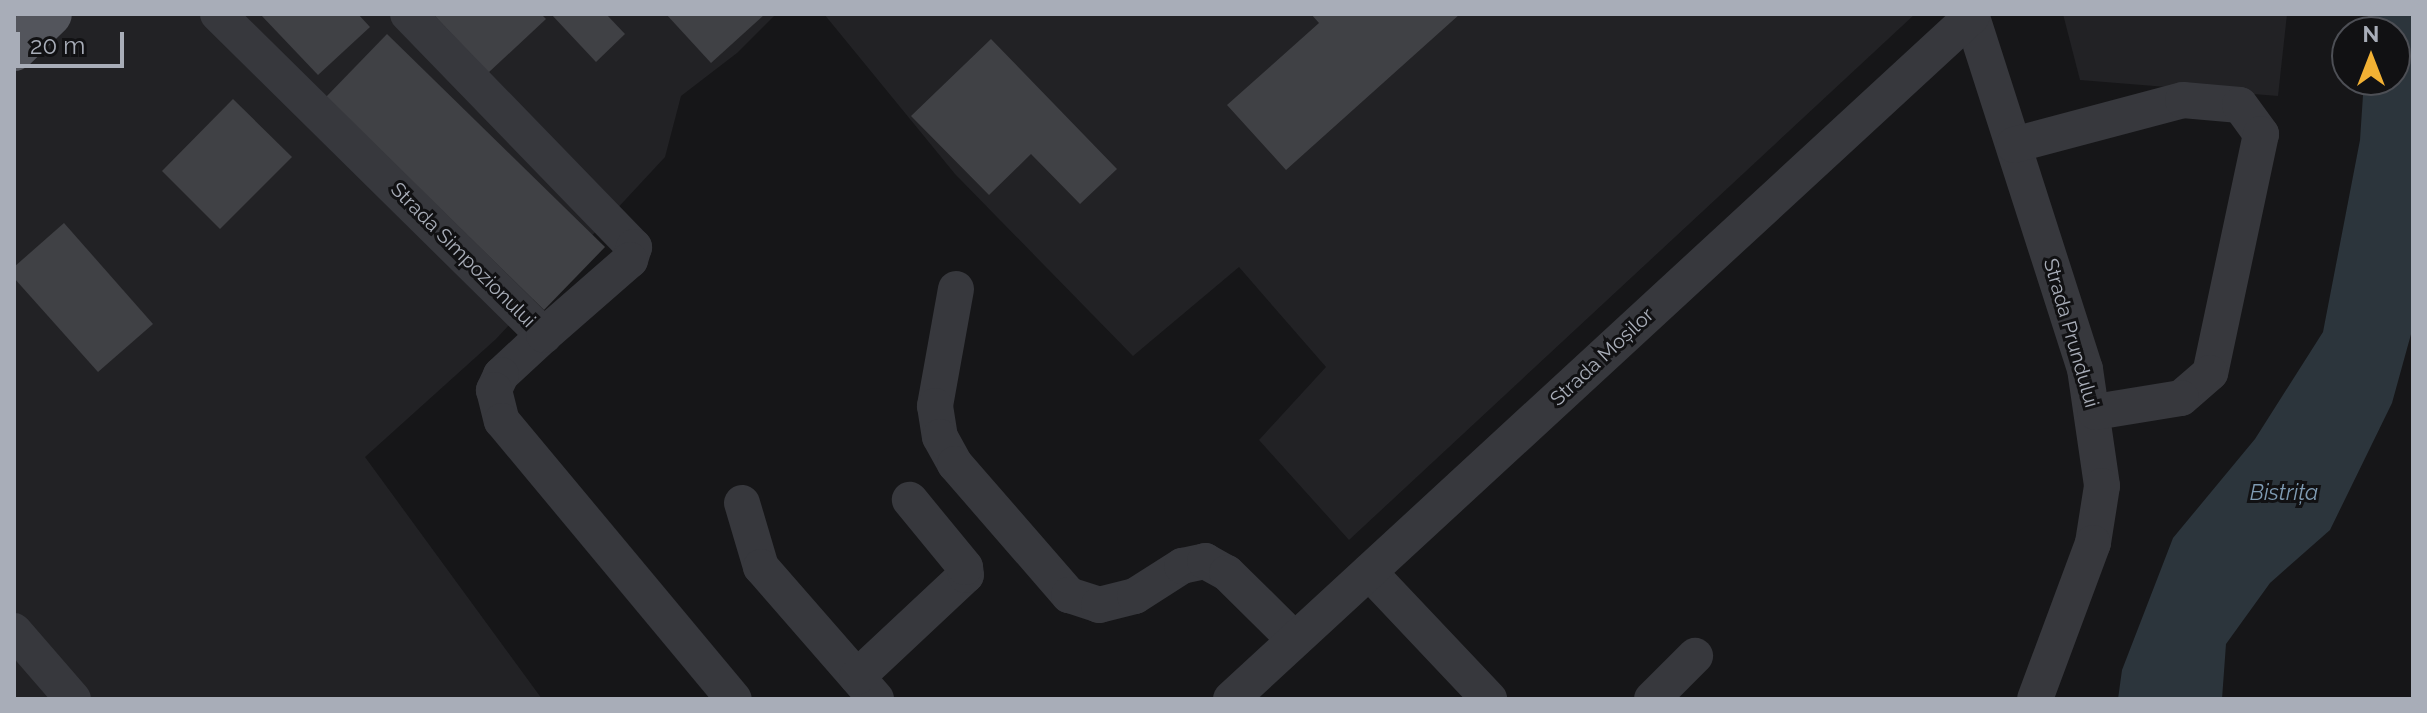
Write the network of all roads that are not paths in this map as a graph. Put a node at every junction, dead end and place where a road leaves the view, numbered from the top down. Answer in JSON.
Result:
{"nodes":[{"id":1,"x":50,"y":14,"type":"edge"},
{"id":2,"x":218,"y":14,"type":"edge"},
{"id":3,"x":408,"y":14,"type":"edge"},
{"id":4,"x":1972,"y":15,"type":"edge"},
{"id":5,"x":14,"y":49,"type":"edge"},
{"id":6,"x":2014,"y":145,"type":"junction"},
{"id":7,"x":956,"y":289,"type":"dead end"},
{"id":8,"x":544,"y":335,"type":"junction"},
{"id":9,"x":2095,"y":412,"type":"junction"},
{"id":10,"x":910,"y":500,"type":"dead end"},
{"id":11,"x":742,"y":503,"type":"dead end"},
{"id":12,"x":1369,"y":572,"type":"junction"},
{"id":13,"x":14,"y":631,"type":"edge"},
{"id":14,"x":1295,"y":640,"type":"junction"},
{"id":15,"x":1695,"y":656,"type":"dead end"},
{"id":16,"x":866,"y":688,"type":"edge"},
{"id":17,"x":73,"y":699,"type":"edge"},
{"id":18,"x":734,"y":699,"type":"edge"},
{"id":19,"x":1231,"y":699,"type":"edge"},
{"id":20,"x":1489,"y":699,"type":"edge"},
{"id":21,"x":1652,"y":699,"type":"edge"},
{"id":22,"x":2035,"y":699,"type":"edge"}],
"edges":[{"from":1,"to":5,"type":"main road"},
{"from":2,"to":8,"type":"street","name":"Strada Simpozionului"},
{"from":3,"to":8,"type":"street"},
{"from":4,"to":6,"type":"street","name":"Strada Prundului"},
{"from":4,"to":12,"type":"street","name":"Strada Moșilor"},
{"from":6,"to":9,"type":"street","name":"Strada Prundului"},
{"from":6,"to":9,"type":"street"},
{"from":7,"to":14,"type":"street"},
{"from":8,"to":18,"type":"street","name":"Strada Simpozionului"},
{"from":9,"to":22,"type":"street","name":"Strada Prundului"},
{"from":10,"to":16,"type":"street"},
{"from":11,"to":16,"type":"street"},
{"from":12,"to":14,"type":"street","name":"Strada Moșilor"},
{"from":12,"to":20,"type":"street"},
{"from":13,"to":17,"type":"street"},
{"from":14,"to":19,"type":"street","name":"Strada Moșilor"},
{"from":15,"to":21,"type":"street"}]}
